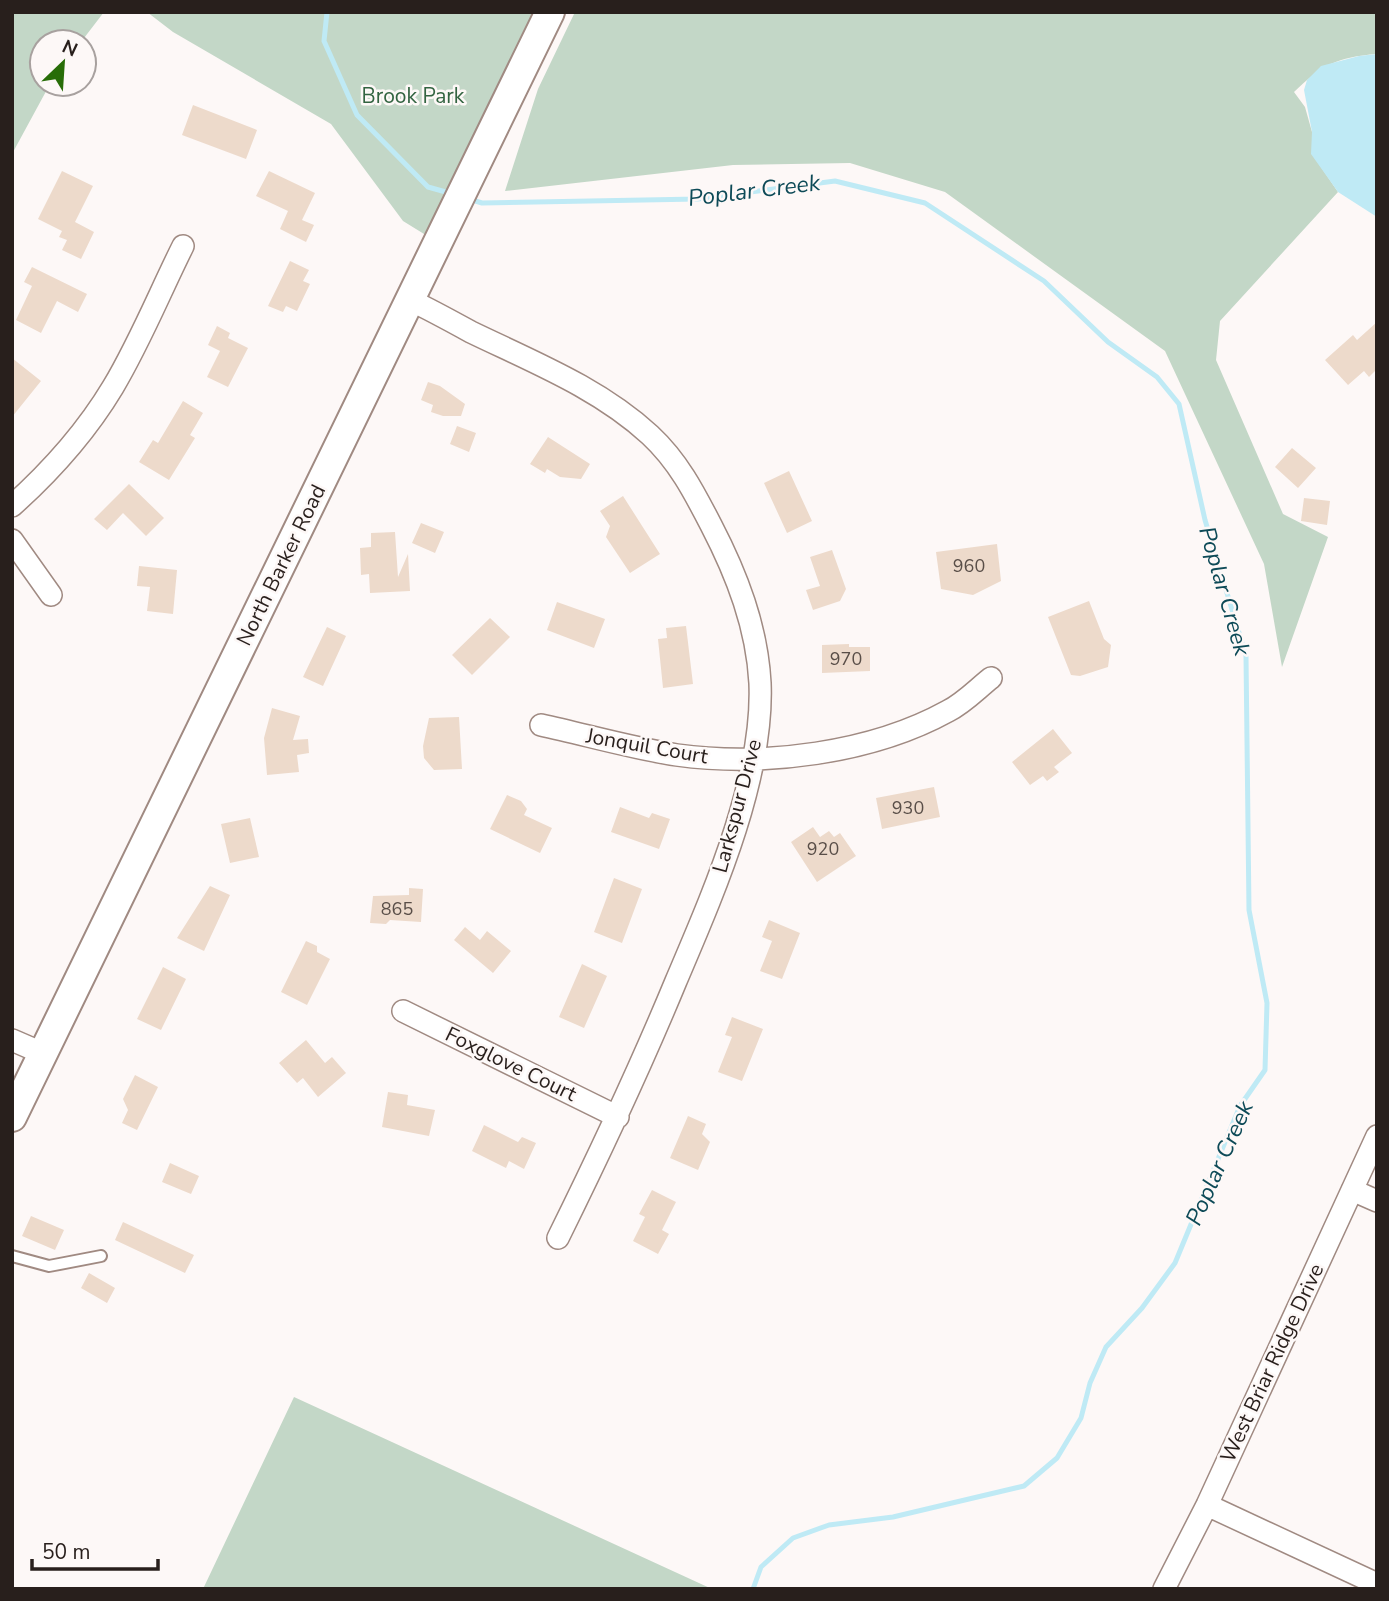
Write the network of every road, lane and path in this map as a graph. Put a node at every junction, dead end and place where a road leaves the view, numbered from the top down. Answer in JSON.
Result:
{"nodes":[{"id":1,"x":550,"y":12,"type":"edge"},
{"id":2,"x":183,"y":246,"type":"dead end"},
{"id":3,"x":410,"y":300,"type":"junction"},
{"id":4,"x":12,"y":506,"type":"edge"},
{"id":5,"x":12,"y":540,"type":"edge"},
{"id":6,"x":51,"y":595,"type":"dead end"},
{"id":7,"x":991,"y":678,"type":"dead end"},
{"id":8,"x":541,"y":725,"type":"dead end"},
{"id":9,"x":754,"y":757,"type":"junction"},
{"id":10,"x":403,"y":1011,"type":"dead end"},
{"id":11,"x":12,"y":1040,"type":"edge"},
{"id":12,"x":42,"y":1053,"type":"junction"},
{"id":13,"x":19,"y":1082,"type":"edge"},
{"id":14,"x":12,"y":1117,"type":"edge"},
{"id":15,"x":618,"y":1117,"type":"junction"},
{"id":16,"x":1377,"y":1136,"type":"edge"},
{"id":17,"x":1352,"y":1190,"type":"junction"},
{"id":18,"x":1377,"y":1201,"type":"edge"},
{"id":19,"x":558,"y":1238,"type":"dead end"},
{"id":20,"x":12,"y":1256,"type":"edge"},
{"id":21,"x":101,"y":1256,"type":"dead end"},
{"id":22,"x":1207,"y":1505,"type":"junction"},
{"id":23,"x":1377,"y":1584,"type":"edge"},
{"id":24,"x":1164,"y":1589,"type":"edge"}],
"edges":[{"from":1,"to":3,"type":"main road","name":"North Barker Road"},
{"from":2,"to":4,"type":"street"},
{"from":3,"to":9,"type":"street","name":"Larkspur Drive"},
{"from":3,"to":12,"type":"main road","name":"North Barker Road"},
{"from":5,"to":6,"type":"street"},
{"from":7,"to":9,"type":"street","name":"Jonquil Court"},
{"from":8,"to":9,"type":"street","name":"Jonquil Court"},
{"from":9,"to":15,"type":"street","name":"Larkspur Drive"},
{"from":10,"to":15,"type":"street","name":"Foxglove Court"},
{"from":11,"to":12,"type":"street"},
{"from":12,"to":13,"type":"main road","name":"North Barker Road"},
{"from":13,"to":14,"type":"main road","name":"North Barker Road"},
{"from":15,"to":19,"type":"street","name":"Larkspur Drive"},
{"from":16,"to":17,"type":"street","name":"West Briar Ridge Drive"},
{"from":17,"to":18,"type":"street"},
{"from":17,"to":22,"type":"street","name":"West Briar Ridge Drive"},
{"from":20,"to":21,"type":"lane"},
{"from":22,"to":23,"type":"street"},
{"from":22,"to":24,"type":"street","name":"West Briar Ridge Drive"}]}
